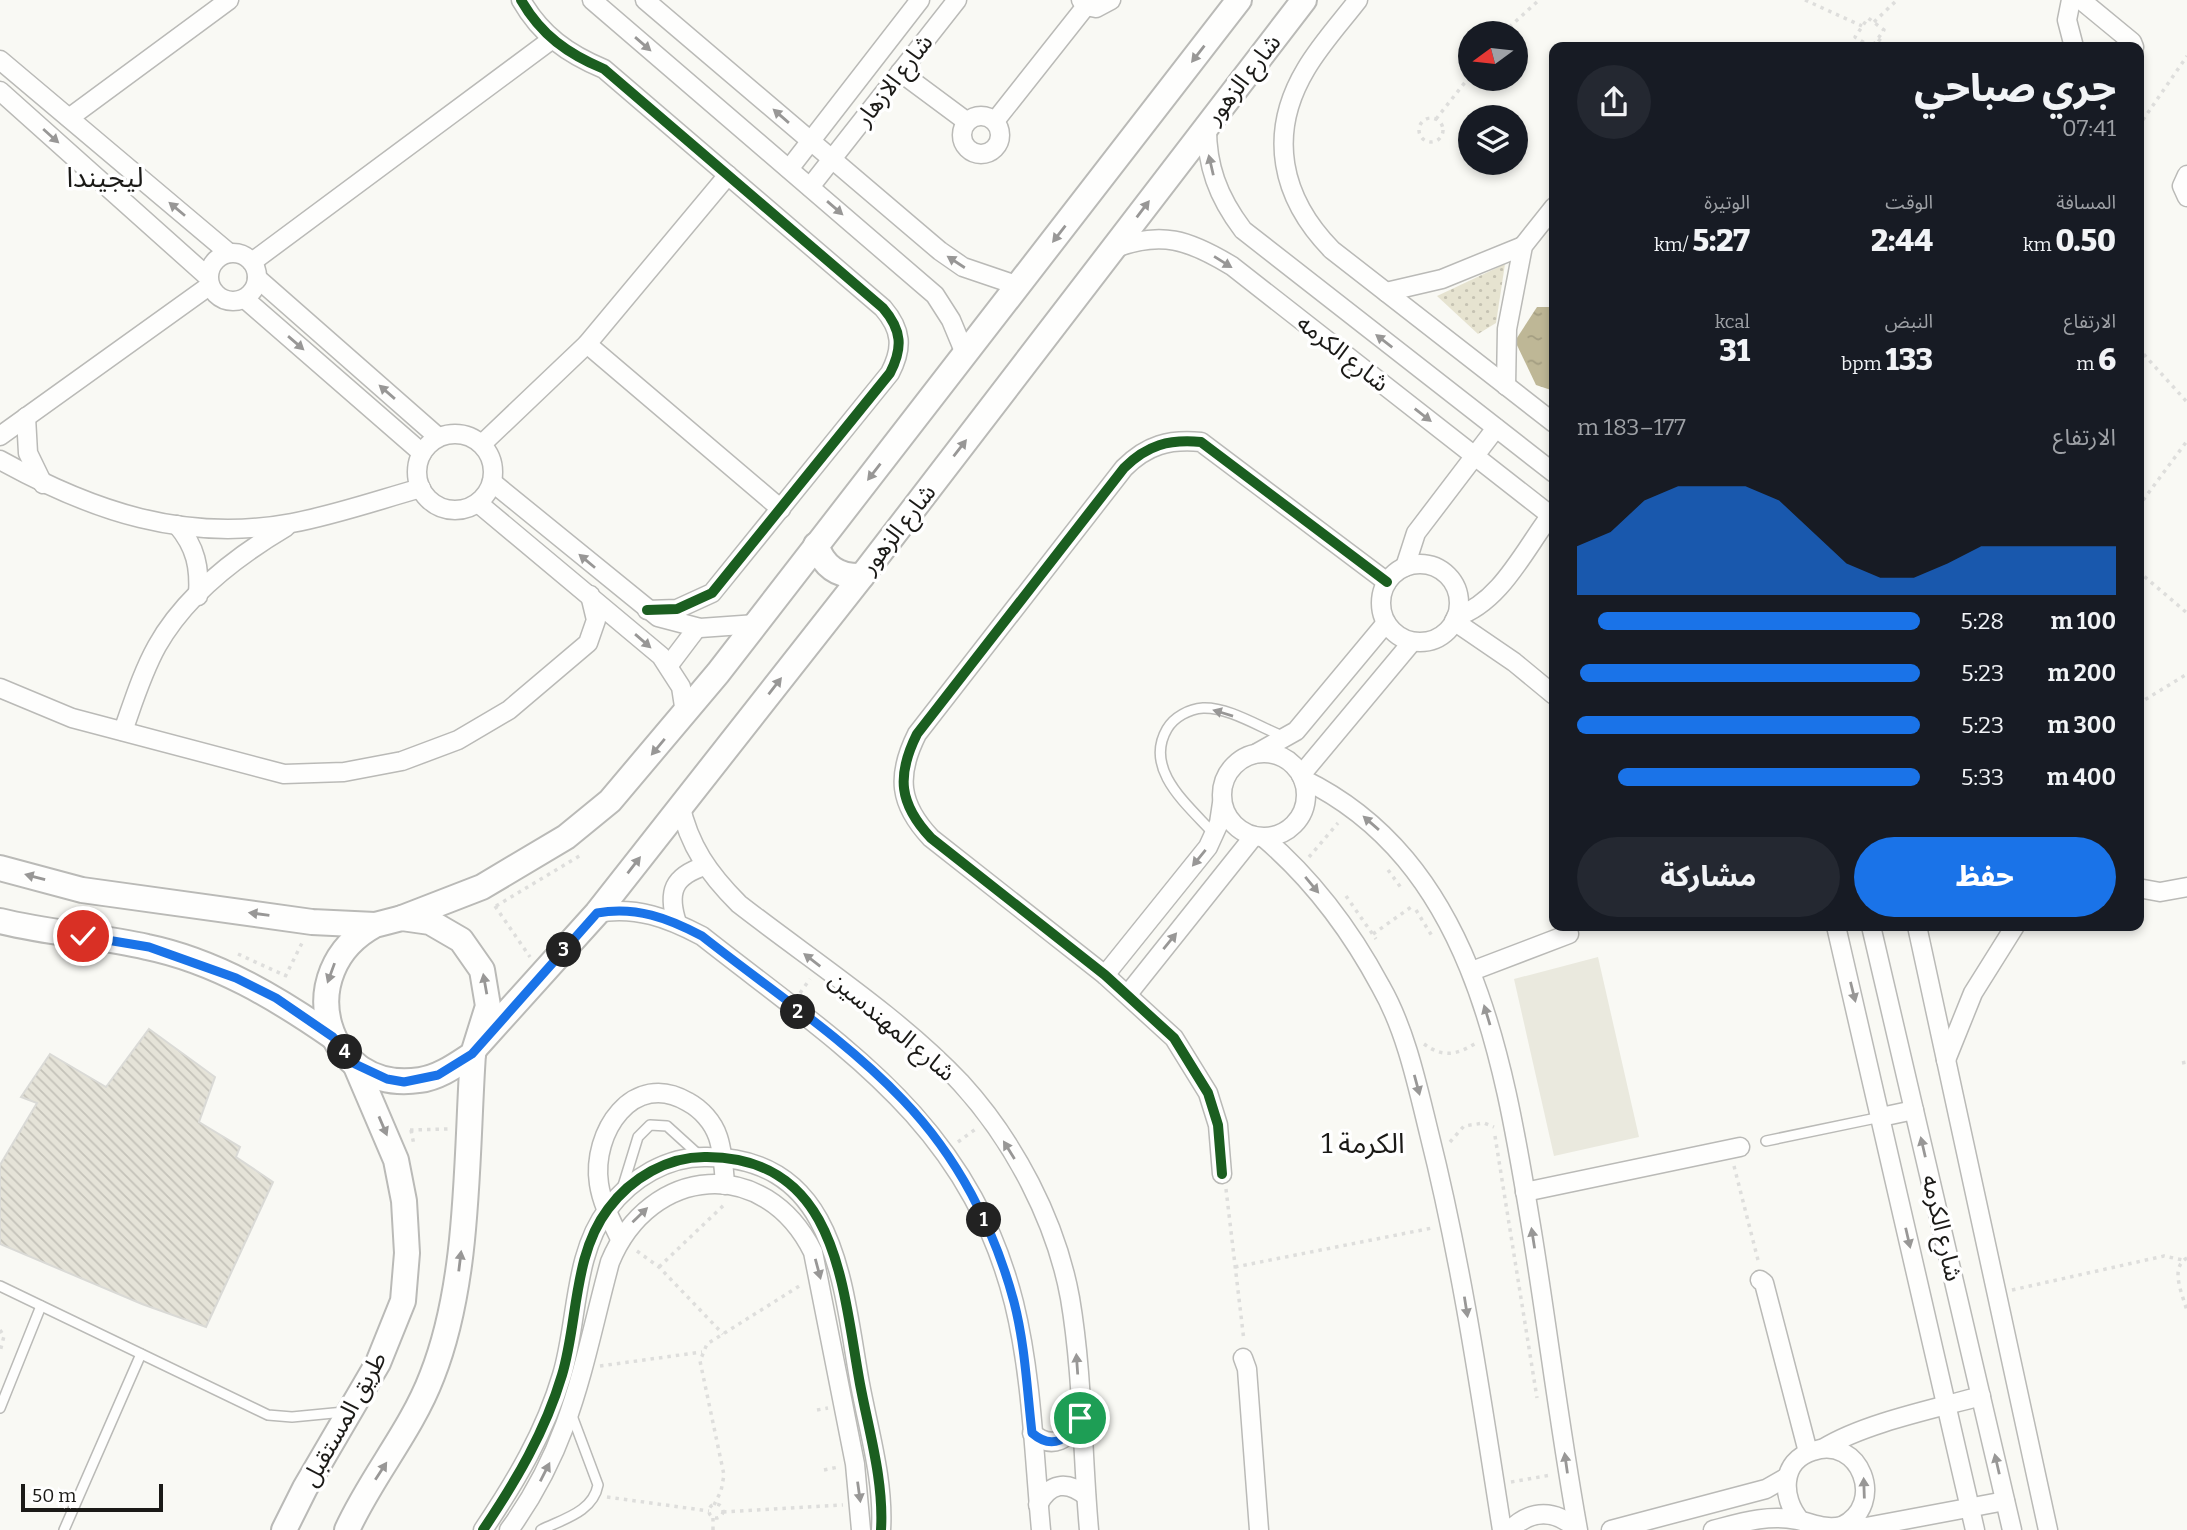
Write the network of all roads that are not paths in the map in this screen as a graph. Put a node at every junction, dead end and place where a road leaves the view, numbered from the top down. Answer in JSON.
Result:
{"nodes":[{"id":1,"x":229,"y":0,"type":"edge"},
{"id":2,"x":521,"y":0,"type":"edge"},
{"id":3,"x":592,"y":0,"type":"edge"},
{"id":4,"x":645,"y":0,"type":"edge"},
{"id":5,"x":920,"y":0,"type":"edge"},
{"id":6,"x":957,"y":0,"type":"edge"},
{"id":7,"x":1111,"y":0,"type":"edge"},
{"id":8,"x":1240,"y":0,"type":"edge"},
{"id":9,"x":1304,"y":0,"type":"edge"},
{"id":10,"x":1358,"y":0,"type":"edge"},
{"id":11,"x":2071,"y":0,"type":"edge"},
{"id":12,"x":2081,"y":0,"type":"edge"},
{"id":13,"x":1083,"y":3,"type":"edge"},
{"id":14,"x":551,"y":40,"type":"junction"},
{"id":15,"x":2073,"y":42,"type":"edge"},
{"id":16,"x":2132,"y":42,"type":"edge"},
{"id":17,"x":0,"y":60,"type":"edge"},
{"id":18,"x":900,"y":72,"type":"junction"},
{"id":19,"x":4,"y":101,"type":"edge"},
{"id":20,"x":69,"y":118,"type":"junction"},
{"id":21,"x":966,"y":121,"type":"junction"},
{"id":22,"x":995,"y":121,"type":"junction"},
{"id":23,"x":1208,"y":124,"type":"junction"},
{"id":24,"x":810,"y":141,"type":"junction"},
{"id":25,"x":832,"y":159,"type":"junction"},
{"id":26,"x":789,"y":169,"type":"junction"},
{"id":27,"x":728,"y":175,"type":"junction"},
{"id":28,"x":2187,"y":175,"type":"edge"},
{"id":29,"x":810,"y":187,"type":"junction"},
{"id":30,"x":2187,"y":197,"type":"edge"},
{"id":31,"x":1549,"y":213,"type":"edge"},
{"id":32,"x":1522,"y":246,"type":"junction"},
{"id":33,"x":1113,"y":249,"type":"junction"},
{"id":34,"x":229,"y":253,"type":"junction"},
{"id":35,"x":255,"y":270,"type":"junction"},
{"id":36,"x":209,"y":281,"type":"junction"},
{"id":37,"x":1019,"y":285,"type":"junction"},
{"id":38,"x":1386,"y":292,"type":"junction"},
{"id":39,"x":245,"y":299,"type":"junction"},
{"id":40,"x":587,"y":344,"type":"junction"},
{"id":41,"x":966,"y":356,"type":"junction"},
{"id":42,"x":1507,"y":386,"type":"junction"},
{"id":43,"x":26,"y":417,"type":"junction"},
{"id":44,"x":1549,"y":419,"type":"edge"},
{"id":45,"x":1496,"y":428,"type":"junction"},
{"id":46,"x":0,"y":436,"type":"edge"},
{"id":47,"x":438,"y":437,"type":"junction"},
{"id":48,"x":482,"y":444,"type":"junction"},
{"id":49,"x":422,"y":453,"type":"junction"},
{"id":50,"x":1475,"y":456,"type":"junction"},
{"id":51,"x":0,"y":460,"type":"edge"},
{"id":52,"x":1549,"y":468,"type":"edge"},
{"id":53,"x":492,"y":482,"type":"junction"},
{"id":54,"x":43,"y":484,"type":"junction"},
{"id":55,"x":421,"y":488,"type":"junction"},
{"id":56,"x":478,"y":503,"type":"junction"},
{"id":57,"x":781,"y":509,"type":"junction"},
{"id":58,"x":1549,"y":512,"type":"edge"},
{"id":59,"x":1549,"y":520,"type":"edge"},
{"id":60,"x":292,"y":523,"type":"junction"},
{"id":61,"x":177,"y":525,"type":"junction"},
{"id":62,"x":817,"y":545,"type":"junction"},
{"id":63,"x":1405,"y":567,"type":"junction"},
{"id":64,"x":862,"y":576,"type":"junction"},
{"id":65,"x":1387,"y":582,"type":"junction"},
{"id":66,"x":615,"y":584,"type":"junction"},
{"id":67,"x":198,"y":596,"type":"junction"},
{"id":68,"x":595,"y":599,"type":"junction"},
{"id":69,"x":647,"y":610,"type":"junction"},
{"id":70,"x":1455,"y":619,"type":"junction"},
{"id":71,"x":1386,"y":623,"type":"junction"},
{"id":72,"x":756,"y":624,"type":"junction"},
{"id":73,"x":697,"y":628,"type":"junction"},
{"id":74,"x":1412,"y":642,"type":"junction"},
{"id":75,"x":669,"y":665,"type":"junction"},
{"id":76,"x":0,"y":688,"type":"edge"},
{"id":77,"x":1549,"y":691,"type":"edge"},
{"id":78,"x":685,"y":713,"type":"junction"},
{"id":79,"x":123,"y":732,"type":"junction"},
{"id":80,"x":1286,"y":738,"type":"junction"},
{"id":81,"x":1254,"y":754,"type":"junction"},
{"id":82,"x":1302,"y":777,"type":"junction"},
{"id":83,"x":1222,"y":796,"type":"junction"},
{"id":84,"x":680,"y":804,"type":"junction"},
{"id":85,"x":1215,"y":835,"type":"junction"},
{"id":86,"x":1259,"y":837,"type":"junction"},
{"id":87,"x":705,"y":866,"type":"junction"},
{"id":88,"x":0,"y":868,"type":"edge"},
{"id":89,"x":2187,"y":887,"type":"edge"},
{"id":90,"x":2144,"y":889,"type":"edge"},
{"id":91,"x":597,"y":913,"type":"junction"},
{"id":92,"x":402,"y":918,"type":"junction"},
{"id":93,"x":0,"y":921,"type":"edge"},
{"id":94,"x":677,"y":923,"type":"junction"},
{"id":95,"x":375,"y":925,"type":"junction"},
{"id":96,"x":1837,"y":931,"type":"edge"},
{"id":97,"x":1872,"y":931,"type":"edge"},
{"id":98,"x":1918,"y":931,"type":"edge"},
{"id":99,"x":2011,"y":931,"type":"edge"},
{"id":100,"x":1569,"y":934,"type":"dead end"},
{"id":101,"x":1472,"y":971,"type":"junction"},
{"id":102,"x":1105,"y":975,"type":"junction"},
{"id":103,"x":1128,"y":994,"type":"junction"},
{"id":104,"x":333,"y":1037,"type":"junction"},
{"id":105,"x":475,"y":1050,"type":"junction"},
{"id":106,"x":1945,"y":1060,"type":"junction"},
{"id":107,"x":355,"y":1064,"type":"junction"},
{"id":108,"x":1914,"y":1110,"type":"junction"},
{"id":109,"x":1881,"y":1117,"type":"junction"},
{"id":110,"x":1766,"y":1141,"type":"dead end"},
{"id":111,"x":1735,"y":1148,"type":"road end"},
{"id":112,"x":700,"y":1156,"type":"junction"},
{"id":113,"x":722,"y":1157,"type":"junction"},
{"id":114,"x":1223,"y":1170,"type":"road end"},
{"id":115,"x":734,"y":1187,"type":"junction"},
{"id":116,"x":1525,"y":1192,"type":"junction"},
{"id":117,"x":621,"y":1193,"type":"junction"},
{"id":118,"x":606,"y":1210,"type":"junction"},
{"id":119,"x":620,"y":1239,"type":"junction"},
{"id":120,"x":1762,"y":1281,"type":"road end"},
{"id":121,"x":0,"y":1286,"type":"edge"},
{"id":122,"x":41,"y":1306,"type":"junction"},
{"id":123,"x":854,"y":1348,"type":"junction"},
{"id":124,"x":834,"y":1352,"type":"junction"},
{"id":125,"x":142,"y":1354,"type":"junction"},
{"id":126,"x":1245,"y":1363,"type":"road end"},
{"id":127,"x":1981,"y":1396,"type":"junction"},
{"id":128,"x":1946,"y":1406,"type":"junction"},
{"id":129,"x":0,"y":1408,"type":"edge"},
{"id":130,"x":349,"y":1411,"type":"junction"},
{"id":131,"x":571,"y":1413,"type":"junction"},
{"id":132,"x":1080,"y":1418,"type":"junction"},
{"id":133,"x":1032,"y":1433,"type":"junction"},
{"id":134,"x":1816,"y":1450,"type":"junction"},
{"id":135,"x":1787,"y":1477,"type":"junction"},
{"id":136,"x":1086,"y":1496,"type":"junction"},
{"id":137,"x":2005,"y":1501,"type":"junction"},
{"id":138,"x":1038,"y":1505,"type":"junction"},
{"id":139,"x":1970,"y":1508,"type":"junction"},
{"id":140,"x":1800,"y":1520,"type":"junction"},
{"id":141,"x":1839,"y":1528,"type":"edge"},
{"id":142,"x":64,"y":1530,"type":"edge"},
{"id":143,"x":284,"y":1530,"type":"edge"},
{"id":144,"x":346,"y":1530,"type":"edge"},
{"id":145,"x":483,"y":1530,"type":"edge"},
{"id":146,"x":509,"y":1530,"type":"edge"},
{"id":147,"x":541,"y":1530,"type":"edge"},
{"id":148,"x":861,"y":1530,"type":"edge"},
{"id":149,"x":881,"y":1530,"type":"edge"},
{"id":150,"x":1041,"y":1530,"type":"edge"},
{"id":151,"x":1089,"y":1530,"type":"edge"},
{"id":152,"x":1259,"y":1530,"type":"edge"},
{"id":153,"x":1502,"y":1530,"type":"edge"},
{"id":154,"x":1510,"y":1530,"type":"edge"},
{"id":155,"x":1577,"y":1530,"type":"edge"},
{"id":156,"x":1611,"y":1530,"type":"edge"},
{"id":157,"x":1713,"y":1530,"type":"edge"},
{"id":158,"x":1975,"y":1530,"type":"edge"},
{"id":159,"x":2012,"y":1530,"type":"edge"},
{"id":160,"x":2048,"y":1530,"type":"edge"}],
"edges":[{"from":1,"to":20,"type":"street"},
{"from":2,"to":14,"type":"street"},
{"from":3,"to":26,"type":"street","one_way":true},
{"from":24,"to":4,"type":"street","one_way":true},
{"from":5,"to":24,"type":"street","name":"شارع الازهار"},
{"from":6,"to":18,"type":"street","name":"شارع الازهار"},
{"from":7,"to":13,"type":"street"},
{"from":8,"to":37,"type":"main road","name":"شارع الزهور","one_way":true},
{"from":9,"to":23,"type":"main road","name":"شارع الزهور"},
{"from":10,"to":38,"type":"street"},
{"from":11,"to":15,"type":"street"},
{"from":12,"to":16,"type":"street"},
{"from":13,"to":22,"type":"street"},
{"from":14,"to":27,"type":"street"},
{"from":14,"to":35,"type":"street"},
{"from":17,"to":20,"type":"street"},
{"from":18,"to":21,"type":"street"},
{"from":18,"to":25,"type":"street","name":"شارع الازهار"},
{"from":19,"to":36,"type":"street","one_way":true},
{"from":34,"to":20,"type":"street","one_way":true},
{"from":21,"to":22,"type":"street"},
{"from":21,"to":22,"type":"street"},
{"from":33,"to":23,"type":"main road","name":"شارع الزهور","one_way":true},
{"from":45,"to":23,"type":"street","name":"شارع الكرمه","one_way":true},
{"from":24,"to":25,"type":"street"},
{"from":24,"to":26,"type":"street","name":"شارع الازهار"},
{"from":25,"to":29,"type":"street","name":"شارع الازهار"},
{"from":37,"to":25,"type":"street","one_way":true},
{"from":26,"to":29,"type":"street"},
{"from":27,"to":40,"type":"street"},
{"from":27,"to":57,"type":"street"},
{"from":28,"to":30,"type":"street"},
{"from":29,"to":41,"type":"street","one_way":true},
{"from":31,"to":32,"type":"street"},
{"from":32,"to":38,"type":"street"},
{"from":32,"to":42,"type":"street"},
{"from":33,"to":50,"type":"street","name":"شارع الكرمه","one_way":true},
{"from":64,"to":33,"type":"main road","name":"شارع الزهور","one_way":true},
{"from":34,"to":35,"type":"street"},
{"from":34,"to":36,"type":"street"},
{"from":35,"to":39,"type":"street"},
{"from":47,"to":35,"type":"street","one_way":true},
{"from":36,"to":39,"type":"street"},
{"from":36,"to":43,"type":"street"},
{"from":37,"to":41,"type":"main road","name":"شارع الزهور"},
{"from":38,"to":42,"type":"street"},
{"from":39,"to":49,"type":"street","one_way":true},
{"from":40,"to":48,"type":"street"},
{"from":40,"to":57,"type":"street"},
{"from":41,"to":62,"type":"main road","name":"شارع الزهور","one_way":true},
{"from":42,"to":44,"type":"street"},
{"from":43,"to":46,"type":"street"},
{"from":43,"to":54,"type":"street"},
{"from":45,"to":50,"type":"street"},
{"from":45,"to":52,"type":"street","name":"شارع الكرمه"},
{"from":47,"to":48,"type":"street"},
{"from":47,"to":49,"type":"street"},
{"from":48,"to":53,"type":"street"},
{"from":49,"to":55,"type":"street"},
{"from":50,"to":58,"type":"street","name":"شارع الكرمه"},
{"from":50,"to":63,"type":"street"},
{"from":51,"to":54,"type":"street"},
{"from":53,"to":56,"type":"street"},
{"from":66,"to":53,"type":"street","one_way":true},
{"from":54,"to":61,"type":"street"},
{"from":55,"to":56,"type":"street"},
{"from":55,"to":60,"type":"street"},
{"from":56,"to":68,"type":"street"},
{"from":57,"to":69,"type":"street"},
{"from":59,"to":70,"type":"street"},
{"from":60,"to":61,"type":"street"},
{"from":60,"to":67,"type":"street"},
{"from":61,"to":67,"type":"street"},
{"from":62,"to":64,"type":"main road"},
{"from":62,"to":72,"type":"main road","name":"شارع الزهور"},
{"from":63,"to":65,"type":"street"},
{"from":63,"to":70,"type":"street"},
{"from":84,"to":64,"type":"main road","name":"شارع الزهور","one_way":true},
{"from":65,"to":71,"type":"street"},
{"from":65,"to":102,"type":"street"},
{"from":66,"to":68,"type":"street"},
{"from":66,"to":69,"type":"street"},
{"from":67,"to":79,"type":"street"},
{"from":68,"to":75,"type":"street","one_way":true},
{"from":68,"to":79,"type":"street"},
{"from":69,"to":73,"type":"street"},
{"from":70,"to":74,"type":"street"},
{"from":70,"to":77,"type":"street"},
{"from":71,"to":74,"type":"street"},
{"from":71,"to":80,"type":"street"},
{"from":72,"to":73,"type":"street"},
{"from":72,"to":78,"type":"main road","name":"شارع الزهور"},
{"from":73,"to":75,"type":"street"},
{"from":74,"to":82,"type":"street"},
{"from":75,"to":78,"type":"street"},
{"from":76,"to":79,"type":"street"},
{"from":78,"to":92,"type":"main road","name":"شارع الزهور","one_way":true},
{"from":80,"to":81,"type":"street"},
{"from":80,"to":85,"type":"lane","one_way":true},
{"from":81,"to":82,"type":"street"},
{"from":81,"to":83,"type":"street"},
{"from":82,"to":86,"type":"street"},
{"from":101,"to":82,"type":"street","one_way":true},
{"from":83,"to":85,"type":"street"},
{"from":83,"to":86,"type":"street"},
{"from":84,"to":87,"type":"street","name":"شارع المهندسين"},
{"from":91,"to":84,"type":"main road","name":"شارع الزهور","one_way":true},
{"from":85,"to":102,"type":"street","one_way":true},
{"from":103,"to":86,"type":"street","one_way":true},
{"from":86,"to":153,"type":"street","one_way":true},
{"from":87,"to":94,"type":"street"},
{"from":132,"to":87,"type":"street","name":"شارع المهندسين","one_way":true},
{"from":95,"to":88,"type":"main road","one_way":true},
{"from":89,"to":90,"type":"street"},
{"from":91,"to":94,"type":"street","name":"شارع المهندسين"},
{"from":91,"to":105,"type":"main road","name":"شارع الزهور"},
{"from":92,"to":95,"type":"main road"},
{"from":105,"to":92,"type":"main road","one_way":true},
{"from":93,"to":104,"type":"main road"},
{"from":94,"to":133,"type":"street","name":"شارع المهندسين"},
{"from":95,"to":104,"type":"main road","one_way":true},
{"from":96,"to":109,"type":"street","name":"شارع الكرمه","one_way":true},
{"from":97,"to":108,"type":"street","name":"شارع الكرمه"},
{"from":98,"to":106,"type":"street"},
{"from":99,"to":106,"type":"street"},
{"from":100,"to":101,"type":"street"},
{"from":116,"to":101,"type":"street","one_way":true},
{"from":102,"to":103,"type":"street"},
{"from":103,"to":114,"type":"street"},
{"from":104,"to":107,"type":"main road"},
{"from":105,"to":107,"type":"main road"},
{"from":144,"to":105,"type":"main road","one_way":true},
{"from":106,"to":160,"type":"street"},
{"from":107,"to":130,"type":"main road","name":"طريق المستقبل","one_way":true},
{"from":108,"to":109,"type":"street"},
{"from":127,"to":108,"type":"street","name":"شارع الكرمه","one_way":true},
{"from":109,"to":110,"type":"lane"},
{"from":109,"to":128,"type":"street","name":"شارع الكرمه","one_way":true},
{"from":111,"to":116,"type":"street"},
{"from":112,"to":113,"type":"street"},
{"from":112,"to":117,"type":"street"},
{"from":112,"to":117,"type":"lane"},
{"from":113,"to":115,"type":"street"},
{"from":113,"to":118,"type":"street"},
{"from":113,"to":123,"type":"street"},
{"from":119,"to":115,"type":"street","one_way":true},
{"from":115,"to":124,"type":"street","one_way":true},
{"from":155,"to":116,"type":"street","one_way":true},
{"from":117,"to":118,"type":"street"},
{"from":118,"to":119,"type":"street"},
{"from":118,"to":145,"type":"street"},
{"from":119,"to":131,"type":"street"},
{"from":120,"to":134,"type":"street"},
{"from":121,"to":122,"type":"lane"},
{"from":122,"to":125,"type":"lane"},
{"from":122,"to":129,"type":"lane"},
{"from":123,"to":124,"type":"street"},
{"from":123,"to":149,"type":"street"},
{"from":124,"to":148,"type":"street","one_way":true},
{"from":125,"to":130,"type":"lane"},
{"from":125,"to":142,"type":"lane"},
{"from":126,"to":152,"type":"street"},
{"from":127,"to":128,"type":"street"},
{"from":137,"to":127,"type":"street","name":"شارع الكرمه","one_way":true},
{"from":128,"to":134,"type":"street"},
{"from":128,"to":139,"type":"street","name":"شارع الكرمه"},
{"from":130,"to":143,"type":"main road","name":"طريق المستقبل"},
{"from":146,"to":131,"type":"street","one_way":true},
{"from":131,"to":147,"type":"lane"},
{"from":132,"to":133,"type":"street"},
{"from":132,"to":136,"type":"street","name":"شارع المهندسين"},
{"from":133,"to":138,"type":"street","name":"شارع المهندسين"},
{"from":134,"to":135,"type":"street"},
{"from":141,"to":134,"type":"street","one_way":true},
{"from":135,"to":140,"type":"street"},
{"from":135,"to":156,"type":"street"},
{"from":136,"to":138,"type":"street"},
{"from":136,"to":151,"type":"street","name":"شارع المهندسين"},
{"from":137,"to":139,"type":"street"},
{"from":137,"to":159,"type":"street","name":"شارع الكرمه"},
{"from":138,"to":150,"type":"street","name":"شارع المهندسين"},
{"from":139,"to":141,"type":"street"},
{"from":139,"to":158,"type":"street","name":"شارع الكرمه"},
{"from":140,"to":141,"type":"street"},
{"from":140,"to":157,"type":"street"},
{"from":154,"to":155,"type":"street"}]}
